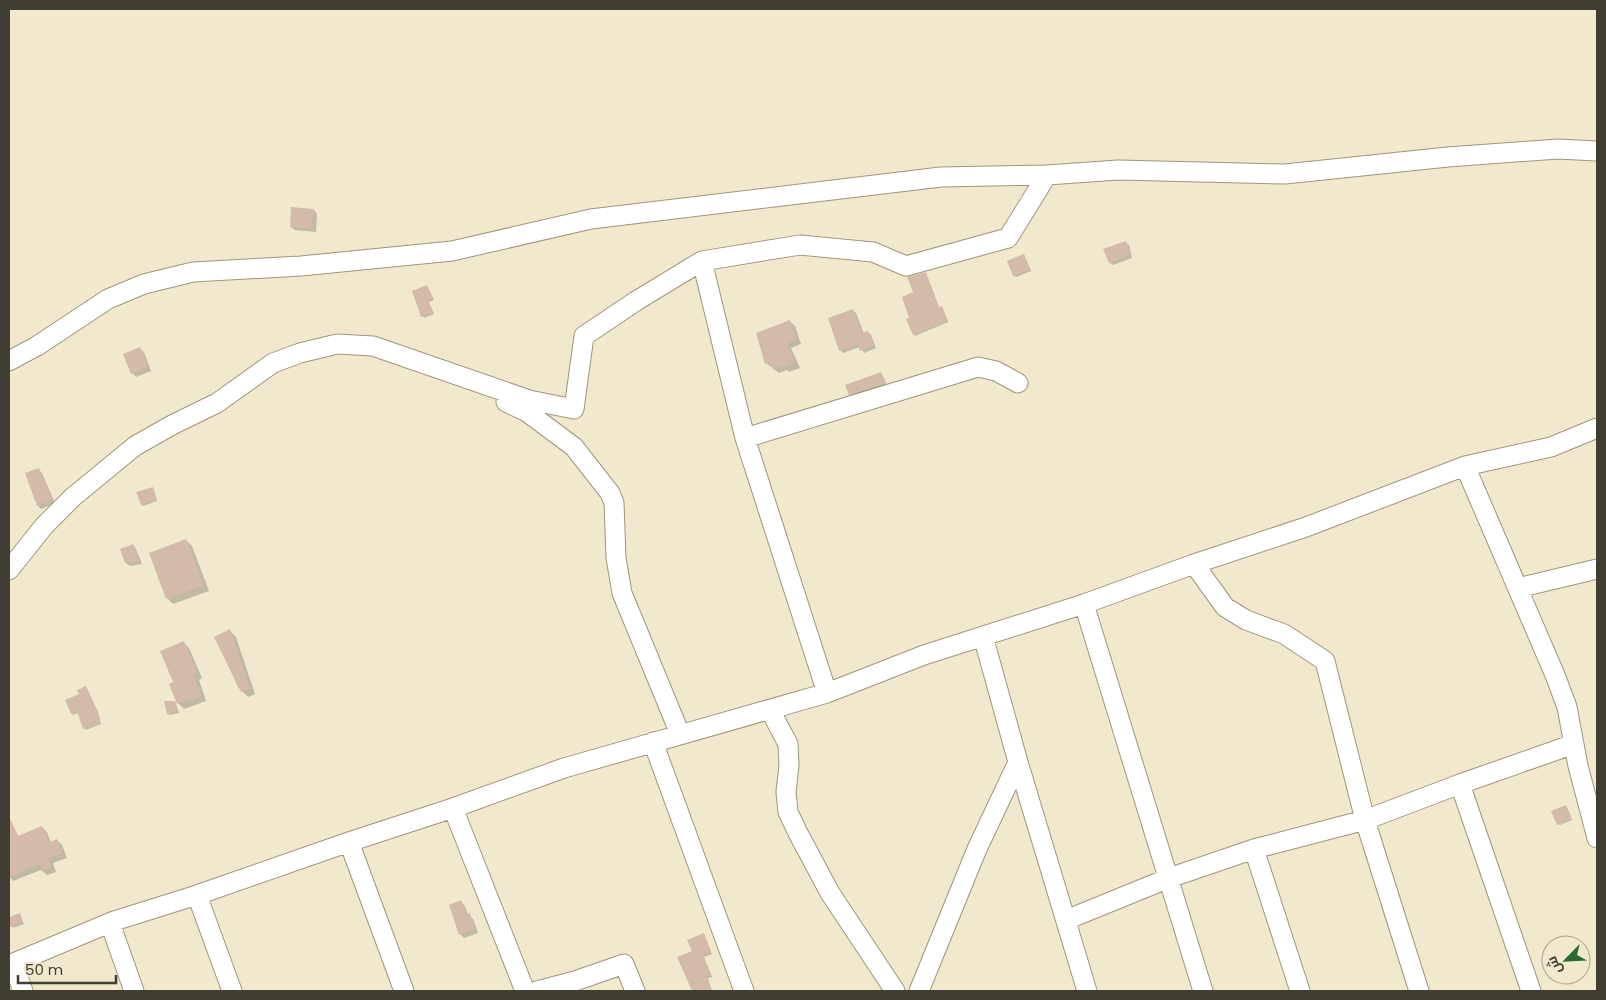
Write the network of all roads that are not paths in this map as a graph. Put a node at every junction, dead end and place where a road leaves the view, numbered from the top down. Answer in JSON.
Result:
{"nodes":[{"id":1,"x":1597,"y":151,"type":"edge"},
{"id":2,"x":1047,"y":175,"type":"junction"},
{"id":3,"x":702,"y":261,"type":"junction"},
{"id":4,"x":9,"y":361,"type":"edge"},
{"id":5,"x":441,"y":370,"type":"junction"},
{"id":6,"x":1018,"y":383,"type":"dead end"},
{"id":7,"x":1597,"y":428,"type":"edge"},
{"id":8,"x":746,"y":438,"type":"junction"},
{"id":9,"x":1465,"y":466,"type":"junction"},
{"id":10,"x":1194,"y":564,"type":"junction"},
{"id":11,"x":1597,"y":569,"type":"edge"},
{"id":12,"x":9,"y":570,"type":"edge"},
{"id":13,"x":1518,"y":588,"type":"junction"},
{"id":14,"x":1084,"y":604,"type":"junction"},
{"id":15,"x":983,"y":636,"type":"junction"},
{"id":16,"x":827,"y":693,"type":"junction"},
{"id":17,"x":770,"y":710,"type":"junction"},
{"id":18,"x":680,"y":734,"type":"junction"},
{"id":19,"x":653,"y":742,"type":"junction"},
{"id":20,"x":1574,"y":744,"type":"junction"},
{"id":21,"x":1018,"y":762,"type":"junction"},
{"id":22,"x":1460,"y":784,"type":"junction"},
{"id":23,"x":453,"y":808,"type":"junction"},
{"id":24,"x":1365,"y":820,"type":"junction"},
{"id":25,"x":1597,"y":838,"type":"edge"},
{"id":26,"x":348,"y":842,"type":"junction"},
{"id":27,"x":1254,"y":849,"type":"junction"},
{"id":28,"x":1169,"y":878,"type":"junction"},
{"id":29,"x":197,"y":895,"type":"junction"},
{"id":30,"x":1066,"y":920,"type":"junction"},
{"id":31,"x":110,"y":923,"type":"junction"},
{"id":32,"x":11,"y":964,"type":"edge"},
{"id":33,"x":1413,"y":990,"type":"edge"},
{"id":34,"x":23,"y":991,"type":"edge"},
{"id":35,"x":134,"y":991,"type":"edge"},
{"id":36,"x":232,"y":991,"type":"edge"},
{"id":37,"x":404,"y":991,"type":"edge"},
{"id":38,"x":525,"y":991,"type":"edge"},
{"id":39,"x":537,"y":991,"type":"edge"},
{"id":40,"x":635,"y":991,"type":"edge"},
{"id":41,"x":744,"y":991,"type":"edge"},
{"id":42,"x":895,"y":991,"type":"edge"},
{"id":43,"x":919,"y":991,"type":"edge"},
{"id":44,"x":1087,"y":991,"type":"edge"},
{"id":45,"x":1202,"y":991,"type":"edge"},
{"id":46,"x":1300,"y":991,"type":"edge"},
{"id":47,"x":1531,"y":991,"type":"edge"}],
"edges":[{"from":1,"to":2,"type":"street"},
{"from":2,"to":3,"type":"street"},
{"from":2,"to":4,"type":"street"},
{"from":3,"to":5,"type":"street"},
{"from":3,"to":8,"type":"street"},
{"from":5,"to":12,"type":"street"},
{"from":5,"to":18,"type":"street"},
{"from":6,"to":8,"type":"street"},
{"from":7,"to":9,"type":"street"},
{"from":8,"to":16,"type":"street"},
{"from":9,"to":10,"type":"street"},
{"from":9,"to":13,"type":"street"},
{"from":10,"to":14,"type":"street"},
{"from":10,"to":24,"type":"street"},
{"from":11,"to":13,"type":"street"},
{"from":13,"to":20,"type":"street"},
{"from":14,"to":15,"type":"street"},
{"from":14,"to":28,"type":"street"},
{"from":15,"to":16,"type":"street"},
{"from":15,"to":21,"type":"street"},
{"from":16,"to":17,"type":"street"},
{"from":17,"to":18,"type":"street"},
{"from":17,"to":42,"type":"street"},
{"from":18,"to":19,"type":"street"},
{"from":19,"to":23,"type":"street"},
{"from":19,"to":41,"type":"street"},
{"from":20,"to":22,"type":"street"},
{"from":20,"to":25,"type":"street"},
{"from":21,"to":30,"type":"street"},
{"from":21,"to":43,"type":"street"},
{"from":22,"to":24,"type":"street"},
{"from":22,"to":47,"type":"street"},
{"from":23,"to":26,"type":"street"},
{"from":23,"to":38,"type":"street"},
{"from":24,"to":27,"type":"street"},
{"from":24,"to":33,"type":"street"},
{"from":26,"to":29,"type":"street"},
{"from":26,"to":37,"type":"street"},
{"from":27,"to":28,"type":"street"},
{"from":27,"to":46,"type":"street"},
{"from":28,"to":30,"type":"street"},
{"from":28,"to":45,"type":"street"},
{"from":29,"to":31,"type":"street"},
{"from":29,"to":36,"type":"street"},
{"from":30,"to":44,"type":"street"},
{"from":31,"to":32,"type":"street"},
{"from":31,"to":35,"type":"street"},
{"from":32,"to":34,"type":"street"},
{"from":39,"to":40,"type":"street"}]}
